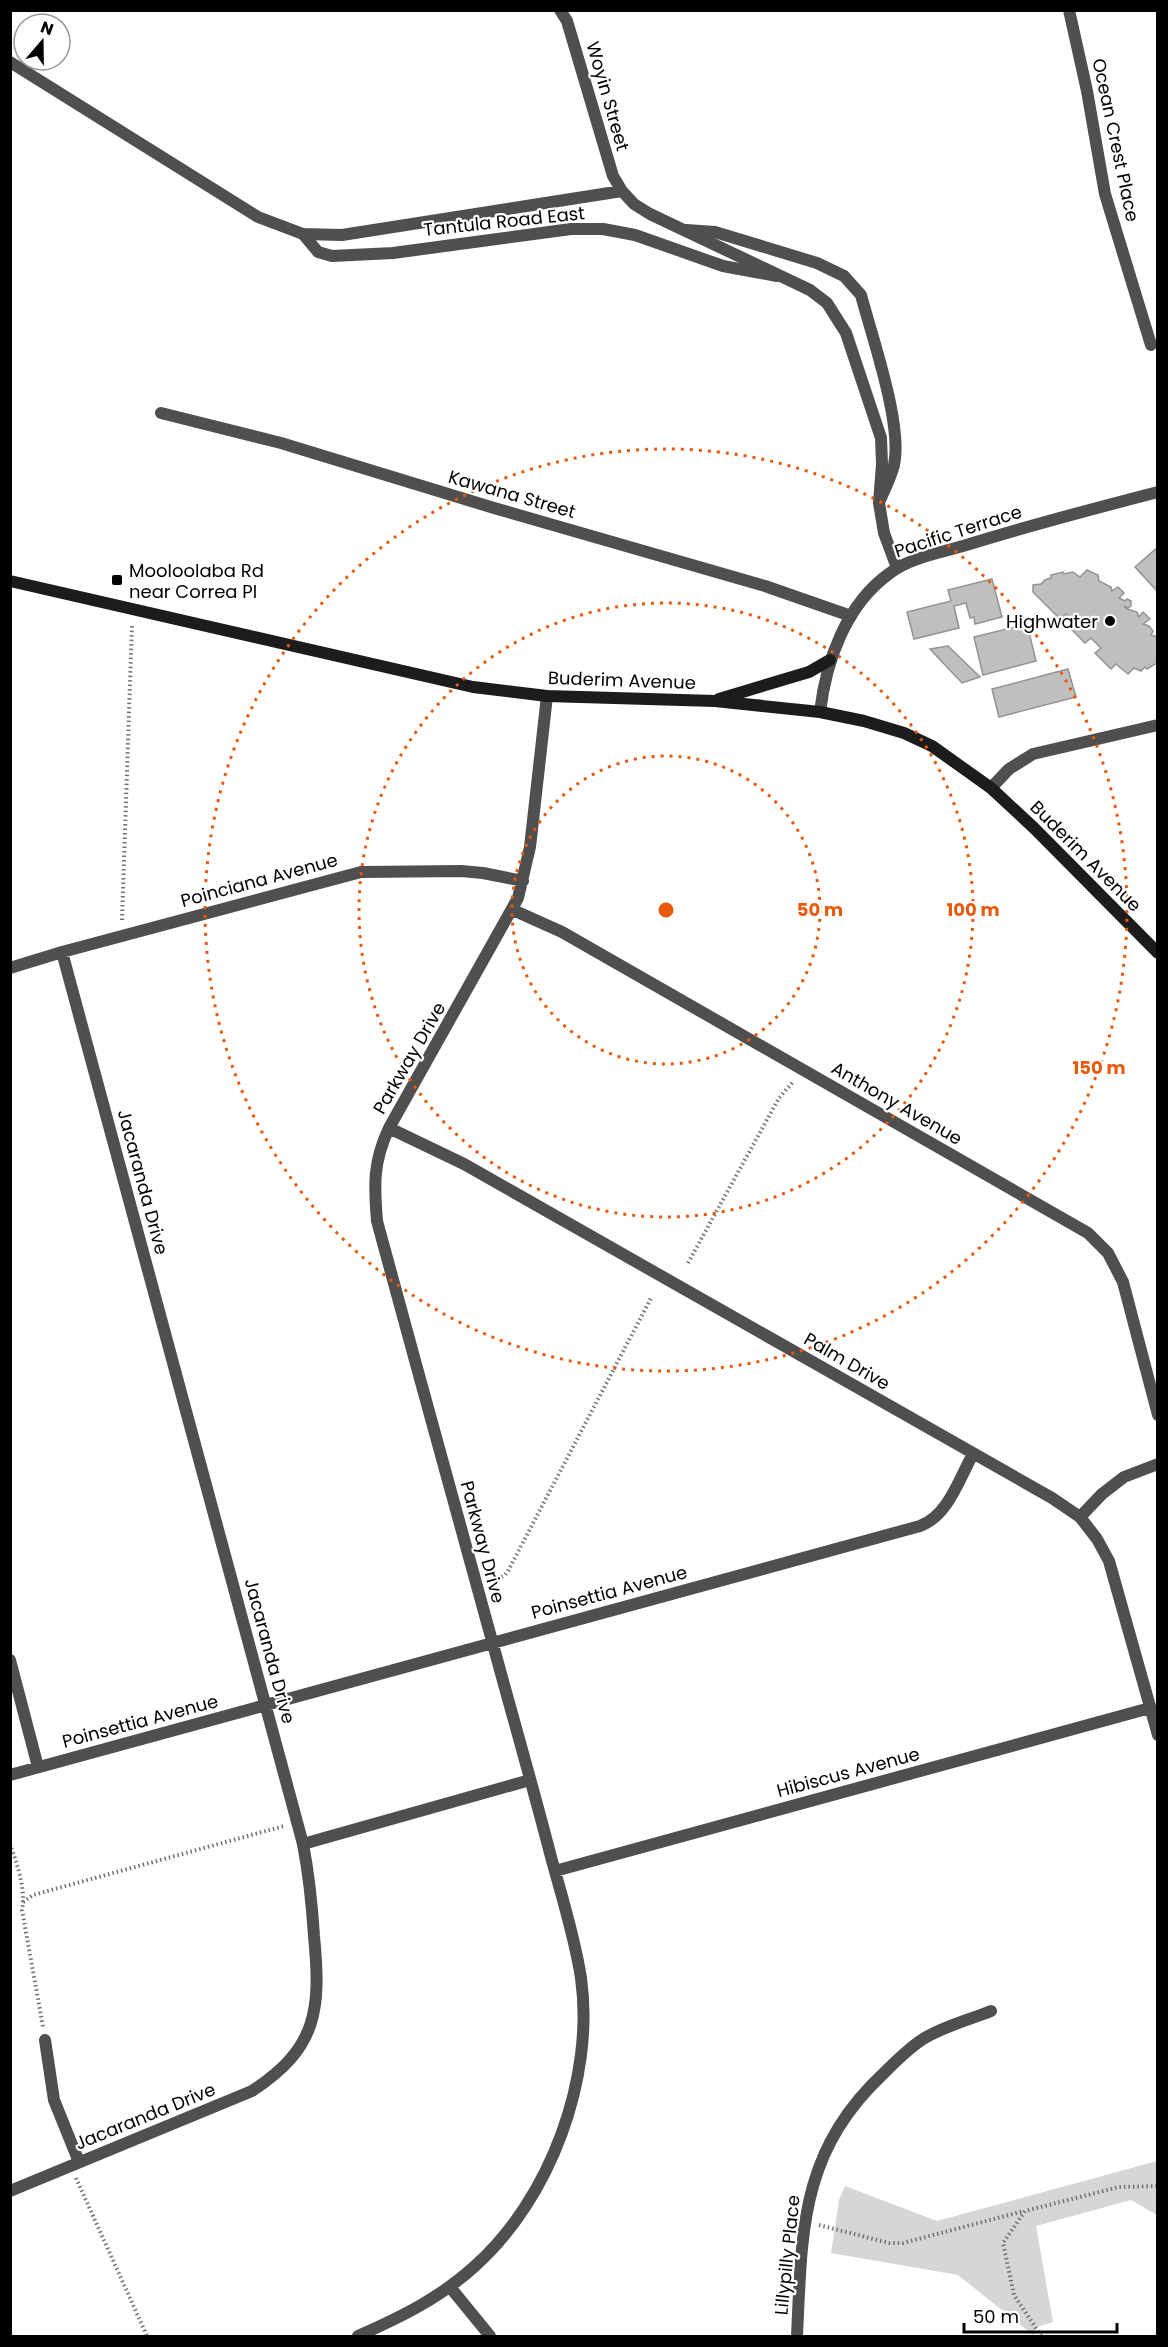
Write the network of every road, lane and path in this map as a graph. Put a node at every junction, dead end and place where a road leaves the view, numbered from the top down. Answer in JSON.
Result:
{"nodes":[{"id":1,"x":560,"y":10,"type":"edge"},
{"id":2,"x":1069,"y":10,"type":"edge"},
{"id":3,"x":10,"y":62,"type":"edge"},
{"id":4,"x":622,"y":191,"type":"junction"},
{"id":5,"x":685,"y":230,"type":"junction"},
{"id":6,"x":303,"y":234,"type":"junction"},
{"id":7,"x":784,"y":278,"type":"junction"},
{"id":8,"x":1151,"y":345,"type":"dead end"},
{"id":9,"x":161,"y":412,"type":"dead end"},
{"id":10,"x":1158,"y":492,"type":"edge"},
{"id":11,"x":879,"y":503,"type":"junction"},
{"id":12,"x":897,"y":568,"type":"junction"},
{"id":13,"x":10,"y":581,"type":"edge"},
{"id":14,"x":133,"y":610,"type":"junction"},
{"id":15,"x":851,"y":616,"type":"junction"},
{"id":16,"x":830,"y":660,"type":"junction"},
{"id":17,"x":547,"y":696,"type":"junction"},
{"id":18,"x":715,"y":701,"type":"junction"},
{"id":19,"x":820,"y":712,"type":"junction"},
{"id":20,"x":1158,"y":725,"type":"edge"},
{"id":21,"x":991,"y":788,"type":"junction"},
{"id":22,"x":523,"y":881,"type":"junction"},
{"id":23,"x":513,"y":910,"type":"junction"},
{"id":24,"x":121,"y":936,"type":"junction"},
{"id":25,"x":62,"y":952,"type":"junction"},
{"id":26,"x":1158,"y":953,"type":"edge"},
{"id":27,"x":10,"y":968,"type":"edge"},
{"id":28,"x":803,"y":1071,"type":"junction"},
{"id":29,"x":389,"y":1128,"type":"junction"},
{"id":30,"x":688,"y":1263,"type":"dead end"},
{"id":31,"x":651,"y":1298,"type":"dead end"},
{"id":32,"x":1158,"y":1415,"type":"edge"},
{"id":33,"x":973,"y":1454,"type":"junction"},
{"id":34,"x":1158,"y":1464,"type":"edge"},
{"id":35,"x":1080,"y":1517,"type":"junction"},
{"id":36,"x":494,"y":1580,"type":"dead end"},
{"id":37,"x":492,"y":1643,"type":"junction"},
{"id":38,"x":10,"y":1660,"type":"edge"},
{"id":39,"x":266,"y":1706,"type":"junction"},
{"id":40,"x":1150,"y":1708,"type":"junction"},
{"id":41,"x":1158,"y":1735,"type":"edge"},
{"id":42,"x":38,"y":1767,"type":"junction"},
{"id":43,"x":10,"y":1775,"type":"edge"},
{"id":44,"x":531,"y":1780,"type":"junction"},
{"id":45,"x":297,"y":1822,"type":"junction"},
{"id":46,"x":10,"y":1844,"type":"edge"},
{"id":47,"x":303,"y":1844,"type":"junction"},
{"id":48,"x":555,"y":1871,"type":"junction"},
{"id":49,"x":23,"y":1902,"type":"junction"},
{"id":50,"x":992,"y":2011,"type":"dead end"},
{"id":51,"x":45,"y":2040,"type":"joint"},
{"id":52,"x":75,"y":2164,"type":"junction"},
{"id":53,"x":1158,"y":2186,"type":"edge"},
{"id":54,"x":10,"y":2191,"type":"edge"},
{"id":55,"x":1025,"y":2211,"type":"junction"},
{"id":56,"x":804,"y":2220,"type":"junction"},
{"id":57,"x":450,"y":2287,"type":"junction"},
{"id":58,"x":147,"y":2337,"type":"edge"},
{"id":59,"x":358,"y":2337,"type":"edge"},
{"id":60,"x":490,"y":2337,"type":"edge"},
{"id":61,"x":797,"y":2337,"type":"edge"},
{"id":62,"x":1041,"y":2337,"type":"edge"}],
"edges":[{"from":1,"to":4,"type":"street","name":"Woyin Street"},
{"from":2,"to":8,"type":"street","name":"Ocean Crest Place"},
{"from":3,"to":6,"type":"street","name":"Tantula Road East"},
{"from":4,"to":5,"type":"street","name":"Tantula Road East"},
{"from":4,"to":6,"type":"street","name":"Tantula Road East"},
{"from":5,"to":7,"type":"street","name":"Tantula Road East"},
{"from":5,"to":11,"type":"street","name":"Tantula Road East"},
{"from":6,"to":7,"type":"street","name":"Tantula Road East"},
{"from":7,"to":11,"type":"street","name":"Tantula Road East"},
{"from":9,"to":15,"type":"street","name":"Kawana Street"},
{"from":10,"to":12,"type":"street","name":"Pacific Terrace"},
{"from":11,"to":12,"type":"street","name":"Tantula Road East"},
{"from":12,"to":15,"type":"street","name":"Pacific Terrace"},
{"from":13,"to":14,"type":"main road","name":"Buderim Avenue"},
{"from":14,"to":17,"type":"main road","name":"Buderim Avenue"},
{"from":14,"to":24,"type":"path"},
{"from":15,"to":16,"type":"street","name":"Pacific Terrace"},
{"from":16,"to":18,"type":"main road"},
{"from":16,"to":19,"type":"street","name":"Pacific Terrace"},
{"from":17,"to":18,"type":"main road","name":"Buderim Avenue"},
{"from":17,"to":22,"type":"street","name":"Parkway Drive"},
{"from":18,"to":19,"type":"main road","name":"Buderim Avenue"},
{"from":19,"to":21,"type":"main road","name":"Buderim Avenue"},
{"from":20,"to":21,"type":"street"},
{"from":21,"to":26,"type":"main road","name":"Buderim Avenue"},
{"from":22,"to":23,"type":"street","name":"Parkway Drive"},
{"from":22,"to":24,"type":"street","name":"Poinciana Avenue"},
{"from":23,"to":28,"type":"street","name":"Anthony Avenue"},
{"from":23,"to":29,"type":"street","name":"Parkway Drive"},
{"from":24,"to":25,"type":"street","name":"Poinciana Avenue"},
{"from":25,"to":27,"type":"street","name":"Poinciana Avenue"},
{"from":25,"to":39,"type":"street","name":"Jacaranda Drive"},
{"from":28,"to":30,"type":"path"},
{"from":28,"to":32,"type":"street","name":"Anthony Avenue"},
{"from":29,"to":33,"type":"street","name":"Palm Drive"},
{"from":29,"to":37,"type":"street","name":"Parkway Drive"},
{"from":31,"to":36,"type":"path"},
{"from":33,"to":35,"type":"street","name":"Palm Drive"},
{"from":33,"to":37,"type":"street","name":"Poinsettia Avenue"},
{"from":34,"to":35,"type":"street"},
{"from":35,"to":40,"type":"street","name":"Palm Drive"},
{"from":37,"to":39,"type":"street","name":"Poinsettia Avenue"},
{"from":37,"to":44,"type":"street","name":"Parkway Drive"},
{"from":38,"to":42,"type":"street"},
{"from":39,"to":42,"type":"street","name":"Poinsettia Avenue"},
{"from":39,"to":45,"type":"street","name":"Jacaranda Drive"},
{"from":40,"to":41,"type":"street","name":"Palm Drive"},
{"from":40,"to":48,"type":"street","name":"Hibiscus Avenue"},
{"from":42,"to":43,"type":"street","name":"Poinsettia Avenue"},
{"from":44,"to":47,"type":"street"},
{"from":44,"to":48,"type":"street","name":"Parkway Drive"},
{"from":45,"to":47,"type":"street","name":"Jacaranda Drive"},
{"from":45,"to":49,"type":"path"},
{"from":46,"to":49,"type":"path"},
{"from":47,"to":52,"type":"street","name":"Jacaranda Drive"},
{"from":48,"to":57,"type":"street","name":"Parkway Drive"},
{"from":49,"to":51,"type":"path"},
{"from":50,"to":56,"type":"street","name":"Lillypilly Place"},
{"from":51,"to":52,"type":"street"},
{"from":52,"to":54,"type":"street","name":"Jacaranda Drive"},
{"from":52,"to":58,"type":"path"},
{"from":53,"to":55,"type":"path"},
{"from":55,"to":56,"type":"path"},
{"from":55,"to":62,"type":"path"},
{"from":56,"to":61,"type":"street","name":"Lillypilly Place"},
{"from":57,"to":59,"type":"street","name":"Parkway Drive"},
{"from":57,"to":60,"type":"street"}]}
